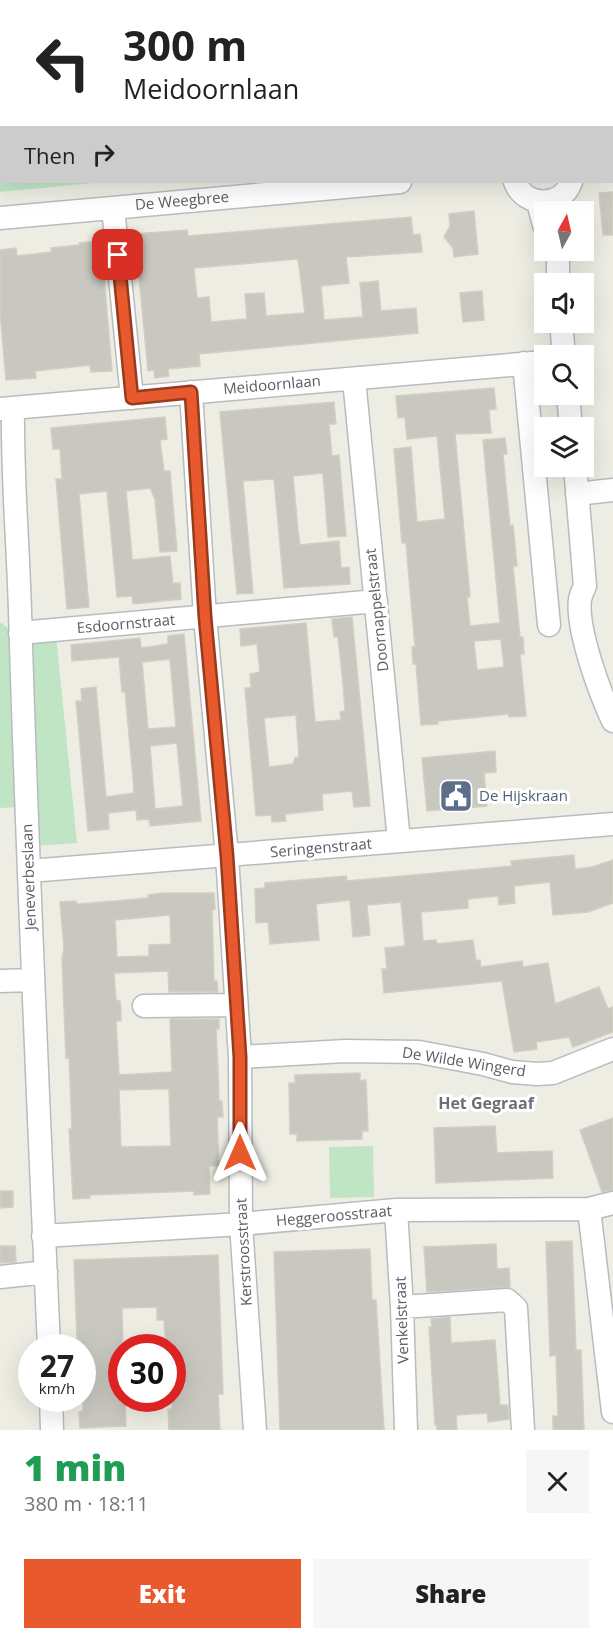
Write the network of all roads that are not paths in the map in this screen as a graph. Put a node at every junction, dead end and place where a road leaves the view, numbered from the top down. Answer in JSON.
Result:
{"nodes":[{"id":1,"x":389,"y":183,"type":"edge"},
{"id":2,"x":516,"y":183,"type":"edge"},
{"id":3,"x":556,"y":198,"type":"edge"},
{"id":4,"x":113,"y":208,"type":"junction"},
{"id":5,"x":0,"y":218,"type":"edge"},
{"id":6,"x":534,"y":362,"type":"edge"},
{"id":7,"x":354,"y":378,"type":"junction"},
{"id":8,"x":191,"y":392,"type":"junction"},
{"id":9,"x":132,"y":398,"type":"junction"},
{"id":10,"x":536,"y":405,"type":"edge"},
{"id":11,"x":6,"y":408,"type":"edge"},
{"id":12,"x":6,"y":455,"type":"edge"},
{"id":13,"x":576,"y":477,"type":"edge"},
{"id":14,"x":613,"y":490,"type":"edge"},
{"id":15,"x":577,"y":494,"type":"junction"},
{"id":16,"x":376,"y":601,"type":"junction"},
{"id":17,"x":205,"y":617,"type":"junction"},
{"id":18,"x":13,"y":619,"type":"edge"},
{"id":19,"x":549,"y":625,"type":"dead end"},
{"id":20,"x":606,"y":674,"type":"edge"},
{"id":21,"x":613,"y":721,"type":"edge"},
{"id":22,"x":613,"y":824,"type":"edge"},
{"id":23,"x":399,"y":841,"type":"junction"},
{"id":24,"x":227,"y":856,"type":"junction"},
{"id":25,"x":29,"y":871,"type":"junction"},
{"id":26,"x":31,"y":980,"type":"junction"},
{"id":27,"x":0,"y":981,"type":"edge"},
{"id":28,"x":236,"y":1005,"type":"junction"},
{"id":29,"x":144,"y":1006,"type":"dead end"},
{"id":30,"x":613,"y":1049,"type":"edge"},
{"id":31,"x":240,"y":1057,"type":"junction"},
{"id":32,"x":613,"y":1203,"type":"edge"},
{"id":33,"x":589,"y":1209,"type":"junction"},
{"id":34,"x":396,"y":1210,"type":"junction"},
{"id":35,"x":241,"y":1224,"type":"junction"},
{"id":36,"x":43,"y":1236,"type":"junction"},
{"id":37,"x":46,"y":1272,"type":"junction"},
{"id":38,"x":0,"y":1277,"type":"edge"},
{"id":39,"x":402,"y":1307,"type":"junction"},
{"id":40,"x":48,"y":1334,"type":"edge"},
{"id":41,"x":609,"y":1336,"type":"edge"},
{"id":42,"x":51,"y":1412,"type":"edge"},
{"id":43,"x":613,"y":1412,"type":"edge"},
{"id":44,"x":52,"y":1430,"type":"edge"},
{"id":45,"x":255,"y":1430,"type":"edge"},
{"id":46,"x":406,"y":1430,"type":"edge"},
{"id":47,"x":523,"y":1430,"type":"edge"}],
"edges":[{"from":1,"to":4,"type":"street","name":"De Weegbree"},
{"from":2,"to":3,"type":"street"},
{"from":4,"to":5,"type":"street","name":"De Weegbree"},
{"from":4,"to":9,"type":"street"},
{"from":6,"to":7,"type":"street","name":"Meidoornlaan"},
{"from":7,"to":8,"type":"street","name":"Meidoornlaan"},
{"from":7,"to":16,"type":"street","name":"Doornappelstraat"},
{"from":8,"to":9,"type":"street","name":"Meidoornlaan"},
{"from":8,"to":17,"type":"street","name":"Kerstroosstraat"},
{"from":9,"to":11,"type":"street","name":"Meidoornlaan"},
{"from":10,"to":19,"type":"street"},
{"from":11,"to":12,"type":"street","name":"Jeneverbeslaan"},
{"from":12,"to":18,"type":"street","name":"Jeneverbeslaan"},
{"from":13,"to":15,"type":"street"},
{"from":14,"to":15,"type":"street"},
{"from":15,"to":20,"type":"street"},
{"from":16,"to":17,"type":"street","name":"Esdoornstraat"},
{"from":16,"to":23,"type":"street","name":"Doornappelstraat"},
{"from":17,"to":18,"type":"street","name":"Esdoornstraat"},
{"from":17,"to":24,"type":"street","name":"Kerstroosstraat"},
{"from":18,"to":25,"type":"street","name":"Jeneverbeslaan"},
{"from":20,"to":21,"type":"street"},
{"from":22,"to":23,"type":"street","name":"Seringenstraat"},
{"from":23,"to":24,"type":"street","name":"Seringenstraat"},
{"from":24,"to":25,"type":"street","name":"Seringenstraat"},
{"from":24,"to":28,"type":"street","name":"Kerstroosstraat"},
{"from":25,"to":26,"type":"street","name":"Jeneverbeslaan"},
{"from":26,"to":27,"type":"street"},
{"from":26,"to":36,"type":"street","name":"Jeneverbeslaan"},
{"from":28,"to":29,"type":"street"},
{"from":28,"to":31,"type":"street","name":"Kerstroosstraat"},
{"from":30,"to":31,"type":"street","name":"De Wilde Wingerd"},
{"from":31,"to":35,"type":"street","name":"Kerstroosstraat"},
{"from":32,"to":33,"type":"street","name":"Heggeroosstraat"},
{"from":33,"to":34,"type":"street","name":"Heggeroosstraat"},
{"from":33,"to":41,"type":"street"},
{"from":34,"to":35,"type":"street","name":"Heggeroosstraat"},
{"from":34,"to":39,"type":"street","name":"Venkelstraat"},
{"from":35,"to":36,"type":"street","name":"Heggeroosstraat"},
{"from":35,"to":45,"type":"street","name":"Kerstroosstraat"},
{"from":36,"to":37,"type":"street","name":"Jeneverbeslaan"},
{"from":37,"to":38,"type":"street"},
{"from":37,"to":40,"type":"street","name":"Jeneverbeslaan"},
{"from":39,"to":46,"type":"street","name":"Venkelstraat"},
{"from":39,"to":47,"type":"street"},
{"from":41,"to":43,"type":"street"},
{"from":42,"to":44,"type":"street"}]}
